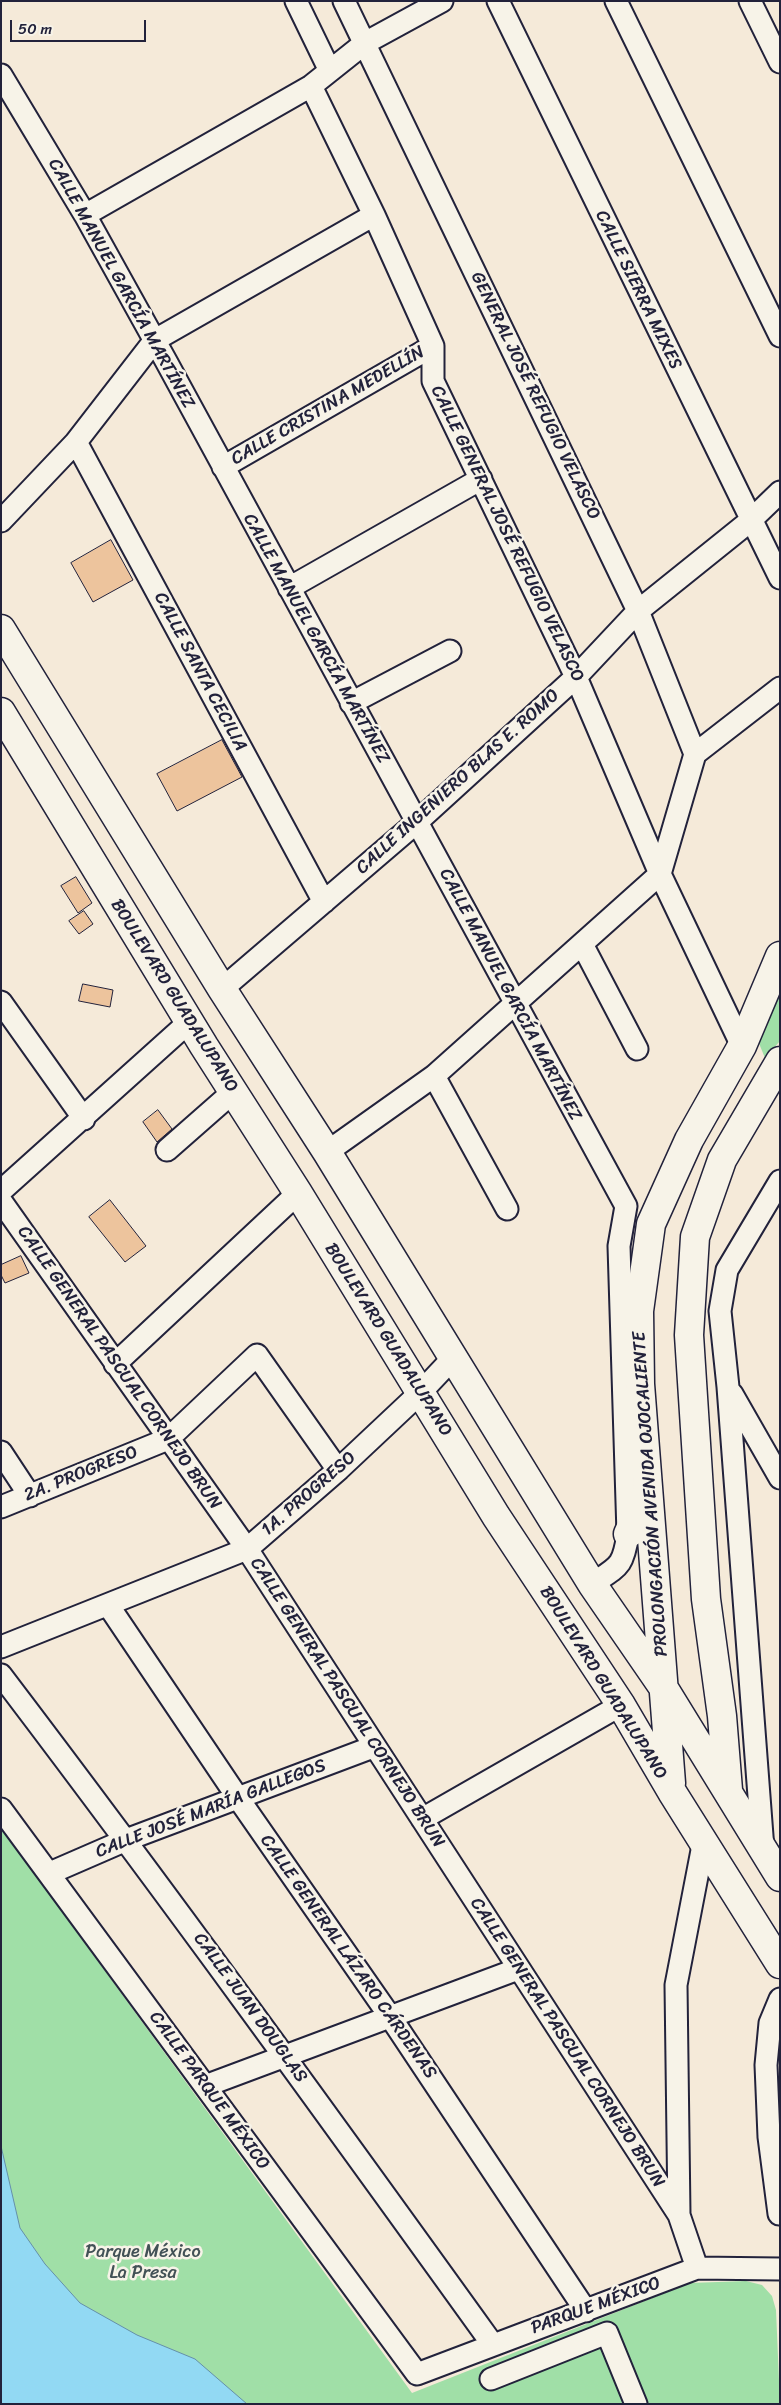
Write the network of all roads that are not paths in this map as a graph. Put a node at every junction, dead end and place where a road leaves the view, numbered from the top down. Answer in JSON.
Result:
{"nodes":[{"id":1,"x":296,"y":1,"type":"edge"},
{"id":2,"x":344,"y":1,"type":"edge"},
{"id":3,"x":442,"y":1,"type":"edge"},
{"id":4,"x":498,"y":1,"type":"edge"},
{"id":5,"x":616,"y":1,"type":"edge"},
{"id":6,"x":750,"y":1,"type":"edge"},
{"id":7,"x":365,"y":43,"type":"junction"},
{"id":8,"x":780,"y":62,"type":"edge"},
{"id":9,"x":330,"y":71,"type":"junction"},
{"id":10,"x":1,"y":75,"type":"edge"},
{"id":11,"x":311,"y":86,"type":"junction"},
{"id":12,"x":84,"y":215,"type":"junction"},
{"id":13,"x":374,"y":215,"type":"junction"},
{"id":14,"x":780,"y":336,"type":"edge"},
{"id":15,"x":155,"y":340,"type":"junction"},
{"id":16,"x":433,"y":346,"type":"junction"},
{"id":17,"x":76,"y":442,"type":"junction"},
{"id":18,"x":222,"y":467,"type":"junction"},
{"id":19,"x":480,"y":479,"type":"junction"},
{"id":20,"x":780,"y":492,"type":"edge"},
{"id":21,"x":750,"y":520,"type":"junction"},
{"id":22,"x":1,"y":521,"type":"edge"},
{"id":23,"x":780,"y":578,"type":"edge"},
{"id":24,"x":289,"y":588,"type":"junction"},
{"id":25,"x":638,"y":610,"type":"junction"},
{"id":26,"x":1,"y":629,"type":"edge"},
{"id":27,"x":450,"y":651,"type":"dead end"},
{"id":28,"x":576,"y":676,"type":"junction"},
{"id":29,"x":780,"y":688,"type":"edge"},
{"id":30,"x":351,"y":704,"type":"junction"},
{"id":31,"x":1,"y":712,"type":"edge"},
{"id":32,"x":695,"y":754,"type":"junction"},
{"id":33,"x":417,"y":822,"type":"junction"},
{"id":34,"x":660,"y":874,"type":"junction"},
{"id":35,"x":324,"y":902,"type":"junction"},
{"id":36,"x":582,"y":944,"type":"junction"},
{"id":37,"x":780,"y":956,"type":"edge"},
{"id":38,"x":222,"y":989,"type":"junction"},
{"id":39,"x":1,"y":1002,"type":"edge"},
{"id":40,"x":514,"y":1004,"type":"junction"},
{"id":41,"x":189,"y":1022,"type":"junction"},
{"id":42,"x":742,"y":1046,"type":"junction"},
{"id":43,"x":636,"y":1049,"type":"dead end"},
{"id":44,"x":780,"y":1061,"type":"edge"},
{"id":45,"x":434,"y":1076,"type":"junction"},
{"id":46,"x":233,"y":1092,"type":"junction"},
{"id":47,"x":84,"y":1119,"type":"junction"},
{"id":48,"x":167,"y":1150,"type":"dead end"},
{"id":49,"x":327,"y":1152,"type":"junction"},
{"id":50,"x":780,"y":1181,"type":"edge"},
{"id":51,"x":1,"y":1191,"type":"edge"},
{"id":52,"x":298,"y":1193,"type":"junction"},
{"id":53,"x":1,"y":1201,"type":"edge"},
{"id":54,"x":508,"y":1209,"type":"dead end"},
{"id":55,"x":689,"y":1336,"type":"junction"},
{"id":56,"x":722,"y":1337,"type":"junction"},
{"id":57,"x":453,"y":1358,"type":"junction"},
{"id":58,"x":115,"y":1364,"type":"junction"},
{"id":59,"x":728,"y":1387,"type":"junction"},
{"id":60,"x":421,"y":1392,"type":"junction"},
{"id":61,"x":168,"y":1439,"type":"junction"},
{"id":62,"x":1,"y":1452,"type":"edge"},
{"id":63,"x":338,"y":1470,"type":"junction"},
{"id":64,"x":780,"y":1478,"type":"edge"},
{"id":65,"x":648,"y":1489,"type":"junction"},
{"id":66,"x":30,"y":1496,"type":"junction"},
{"id":67,"x":1,"y":1507,"type":"edge"},
{"id":68,"x":496,"y":1516,"type":"junction"},
{"id":69,"x":628,"y":1534,"type":"junction"},
{"id":70,"x":247,"y":1549,"type":"junction"},
{"id":71,"x":592,"y":1584,"type":"junction"},
{"id":72,"x":108,"y":1605,"type":"junction"},
{"id":73,"x":1,"y":1647,"type":"edge"},
{"id":74,"x":1,"y":1675,"type":"edge"},
{"id":75,"x":665,"y":1690,"type":"junction"},
{"id":76,"x":621,"y":1705,"type":"junction"},
{"id":77,"x":722,"y":1716,"type":"junction"},
{"id":78,"x":665,"y":1720,"type":"junction"},
{"id":79,"x":689,"y":1731,"type":"junction"},
{"id":80,"x":373,"y":1747,"type":"junction"},
{"id":81,"x":672,"y":1792,"type":"junction"},
{"id":82,"x":728,"y":1794,"type":"junction"},
{"id":83,"x":238,"y":1798,"type":"junction"},
{"id":84,"x":1,"y":1809,"type":"edge"},
{"id":85,"x":422,"y":1819,"type":"junction"},
{"id":86,"x":126,"y":1840,"type":"junction"},
{"id":87,"x":704,"y":1840,"type":"junction"},
{"id":88,"x":763,"y":1850,"type":"junction"},
{"id":89,"x":50,"y":1873,"type":"junction"},
{"id":90,"x":780,"y":1877,"type":"edge"},
{"id":91,"x":780,"y":1964,"type":"edge"},
{"id":92,"x":518,"y":1969,"type":"junction"},
{"id":93,"x":780,"y":1999,"type":"edge"},
{"id":94,"x":391,"y":2018,"type":"junction"},
{"id":95,"x":286,"y":2056,"type":"junction"},
{"id":96,"x":205,"y":2086,"type":"junction"},
{"id":97,"x":679,"y":2215,"type":"junction"},
{"id":98,"x":780,"y":2215,"type":"edge"},
{"id":99,"x":697,"y":2268,"type":"junction"},
{"id":100,"x":780,"y":2269,"type":"edge"},
{"id":101,"x":586,"y":2311,"type":"junction"},
{"id":102,"x":493,"y":2345,"type":"junction"},
{"id":103,"x":417,"y":2374,"type":"joint"},
{"id":104,"x":491,"y":2379,"type":"dead end"},
{"id":105,"x":636,"y":2404,"type":"edge"}],
"edges":[{"from":1,"to":9,"type":"street"},
{"from":2,"to":7,"type":"street","name":"GENERAL JOSÉ REFUGIO VELASCO"},
{"from":3,"to":7,"type":"street"},
{"from":4,"to":21,"type":"street","name":"CALLE SIERRA MIXES"},
{"from":5,"to":14,"type":"street"},
{"from":6,"to":8,"type":"street"},
{"from":7,"to":9,"type":"street"},
{"from":7,"to":25,"type":"street","name":"GENERAL JOSÉ REFUGIO VELASCO"},
{"from":9,"to":11,"type":"street"},
{"from":10,"to":12,"type":"street","name":"CALLE MANUEL GARCÍA MARTÍNEZ"},
{"from":11,"to":12,"type":"street"},
{"from":11,"to":13,"type":"street","name":"CALLE GENERAL JOSÉ REFUGIO VELASCO"},
{"from":12,"to":15,"type":"street","name":"CALLE MANUEL GARCÍA MARTÍNEZ"},
{"from":13,"to":15,"type":"street"},
{"from":13,"to":16,"type":"street","name":"CALLE GENERAL JOSÉ REFUGIO VELASCO"},
{"from":15,"to":17,"type":"street"},
{"from":15,"to":18,"type":"street","name":"CALLE MANUEL GARCÍA MARTÍNEZ"},
{"from":16,"to":18,"type":"street","name":"CALLE CRISTINA MEDELLÍN"},
{"from":16,"to":19,"type":"street","name":"CALLE GENERAL JOSÉ REFUGIO VELASCO"},
{"from":17,"to":22,"type":"street"},
{"from":17,"to":35,"type":"street","name":"CALLE SANTA CECILIA"},
{"from":18,"to":24,"type":"street","name":"CALLE MANUEL GARCÍA MARTÍNEZ"},
{"from":19,"to":24,"type":"street"},
{"from":19,"to":28,"type":"street","name":"CALLE GENERAL JOSÉ REFUGIO VELASCO"},
{"from":20,"to":21,"type":"street","name":"CALLE INGENIERO BLAS E. ROMO"},
{"from":21,"to":23,"type":"street","name":"CALLE SIERRA MIXES"},
{"from":21,"to":25,"type":"street","name":"CALLE INGENIERO BLAS E. ROMO"},
{"from":24,"to":30,"type":"street","name":"CALLE MANUEL GARCÍA MARTÍNEZ"},
{"from":25,"to":28,"type":"street","name":"CALLE INGENIERO BLAS E. ROMO"},
{"from":25,"to":32,"type":"street","name":"GENERAL JOSÉ REFUGIO VELASCO"},
{"from":26,"to":38,"type":"main road"},
{"from":27,"to":30,"type":"street"},
{"from":28,"to":33,"type":"street","name":"CALLE INGENIERO BLAS E. ROMO"},
{"from":28,"to":34,"type":"street","name":"CALLE GENERAL JOSÉ REFUGIO VELASCO"},
{"from":29,"to":32,"type":"street"},
{"from":30,"to":33,"type":"street","name":"CALLE MANUEL GARCÍA MARTÍNEZ"},
{"from":31,"to":41,"type":"main road","name":"BOULEVARD GUADALUPANO"},
{"from":32,"to":34,"type":"street"},
{"from":33,"to":35,"type":"street","name":"CALLE INGENIERO BLAS E. ROMO"},
{"from":33,"to":40,"type":"street","name":"CALLE MANUEL GARCÍA MARTÍNEZ"},
{"from":34,"to":36,"type":"street"},
{"from":34,"to":42,"type":"street","name":"CALLE GENERAL JOSÉ REFUGIO VELASCO"},
{"from":35,"to":38,"type":"street","name":"CALLE INGENIERO BLAS E. ROMO"},
{"from":36,"to":40,"type":"street"},
{"from":36,"to":43,"type":"street"},
{"from":37,"to":42,"type":"main road","name":"PROLONGACIÓN AVENIDA OJOCALIENTE"},
{"from":38,"to":49,"type":"main road"},
{"from":39,"to":47,"type":"street"},
{"from":40,"to":45,"type":"street"},
{"from":40,"to":69,"type":"street","name":"CALLE MANUEL GARCÍA MARTÍNEZ"},
{"from":41,"to":46,"type":"main road","name":"BOULEVARD GUADALUPANO"},
{"from":41,"to":47,"type":"street"},
{"from":42,"to":65,"type":"main road","name":"PROLONGACIÓN AVENIDA OJOCALIENTE"},
{"from":44,"to":55,"type":"main road"},
{"from":45,"to":49,"type":"street"},
{"from":45,"to":54,"type":"street"},
{"from":46,"to":48,"type":"street"},
{"from":46,"to":52,"type":"main road","name":"BOULEVARD GUADALUPANO"},
{"from":47,"to":51,"type":"street"},
{"from":49,"to":57,"type":"main road"},
{"from":50,"to":56,"type":"street"},
{"from":52,"to":58,"type":"street"},
{"from":52,"to":60,"type":"main road","name":"BOULEVARD GUADALUPANO"},
{"from":53,"to":58,"type":"street","name":"CALLE GENERAL PASCUAL CORNEJO BRUN"},
{"from":55,"to":56,"type":"street"},
{"from":55,"to":77,"type":"main road"},
{"from":56,"to":59,"type":"street"},
{"from":57,"to":60,"type":"street","name":"1A. PROGRESO"},
{"from":57,"to":71,"type":"main road"},
{"from":58,"to":61,"type":"street","name":"CALLE GENERAL PASCUAL CORNEJO BRUN"},
{"from":59,"to":64,"type":"street"},
{"from":59,"to":88,"type":"street"},
{"from":60,"to":63,"type":"street","name":"1A. PROGRESO"},
{"from":60,"to":68,"type":"main road","name":"BOULEVARD GUADALUPANO"},
{"from":61,"to":63,"type":"street","name":"2A. PROGRESO"},
{"from":61,"to":66,"type":"street","name":"2A. PROGRESO"},
{"from":61,"to":70,"type":"street","name":"CALLE GENERAL PASCUAL CORNEJO BRUN"},
{"from":62,"to":66,"type":"street"},
{"from":63,"to":70,"type":"street","name":"1A. PROGRESO"},
{"from":65,"to":69,"type":"main road"},
{"from":65,"to":75,"type":"main road","name":"PROLONGACIÓN AVENIDA OJOCALIENTE"},
{"from":66,"to":67,"type":"street","name":"2A. PROGRESO"},
{"from":68,"to":76,"type":"main road","name":"BOULEVARD GUADALUPANO"},
{"from":68,"to":78,"type":"main road"},
{"from":69,"to":71,"type":"street"},
{"from":70,"to":72,"type":"street","name":"1A. PROGRESO"},
{"from":70,"to":80,"type":"street","name":"CALLE GENERAL PASCUAL CORNEJO BRUN"},
{"from":71,"to":75,"type":"main road"},
{"from":72,"to":73,"type":"street","name":"1A. PROGRESO"},
{"from":72,"to":83,"type":"street","name":"CALLE GENERAL LÁZARO CÁRDENAS"},
{"from":74,"to":86,"type":"street","name":"CALLE JUAN DOUGLAS"},
{"from":75,"to":78,"type":"main road","name":"PROLONGACIÓN AVENIDA OJOCALIENTE"},
{"from":75,"to":79,"type":"main road"},
{"from":76,"to":81,"type":"main road","name":"BOULEVARD GUADALUPANO"},
{"from":76,"to":85,"type":"street"},
{"from":77,"to":79,"type":"main road"},
{"from":77,"to":82,"type":"main road"},
{"from":78,"to":79,"type":"main road"},
{"from":78,"to":81,"type":"main road","name":"PROLONGACIÓN AVENIDA OJOCALIENTE"},
{"from":79,"to":82,"type":"main road"},
{"from":80,"to":83,"type":"street","name":"CALLE JOSÉ MARÍA GALLEGOS"},
{"from":80,"to":85,"type":"street","name":"CALLE GENERAL PASCUAL CORNEJO BRUN"},
{"from":81,"to":87,"type":"main road","name":"BOULEVARD GUADALUPANO"},
{"from":82,"to":88,"type":"main road"},
{"from":83,"to":86,"type":"street","name":"CALLE JOSÉ MARÍA GALLEGOS"},
{"from":83,"to":94,"type":"street","name":"CALLE GENERAL LÁZARO CÁRDENAS"},
{"from":84,"to":89,"type":"street","name":"CALLE PARQUE MÉXICO"},
{"from":85,"to":92,"type":"street","name":"CALLE GENERAL PASCUAL CORNEJO BRUN"},
{"from":86,"to":89,"type":"street","name":"CALLE JOSÉ MARÍA GALLEGOS"},
{"from":86,"to":95,"type":"street","name":"CALLE JUAN DOUGLAS"},
{"from":87,"to":91,"type":"main road","name":"BOULEVARD GUADALUPANO"},
{"from":87,"to":97,"type":"street","name":"CALLE GENERAL PASCUAL CORNEJO BRUN"},
{"from":88,"to":90,"type":"main road"},
{"from":89,"to":96,"type":"street","name":"CALLE PARQUE MÉXICO"},
{"from":92,"to":94,"type":"street"},
{"from":92,"to":97,"type":"street","name":"CALLE GENERAL PASCUAL CORNEJO BRUN"},
{"from":93,"to":98,"type":"street"},
{"from":94,"to":95,"type":"street"},
{"from":94,"to":101,"type":"street","name":"CALLE GENERAL LÁZARO CÁRDENAS"},
{"from":95,"to":96,"type":"street"},
{"from":95,"to":102,"type":"street","name":"CALLE JUAN DOUGLAS"},
{"from":96,"to":103,"type":"street","name":"CALLE PARQUE MÉXICO"},
{"from":97,"to":99,"type":"street","name":"CALLE GENERAL PASCUAL CORNEJO BRUN"},
{"from":99,"to":100,"type":"street","name":"PARQUE MÉXICO"},
{"from":99,"to":101,"type":"street","name":"PARQUE MÉXICO"},
{"from":101,"to":102,"type":"street","name":"PARQUE MÉXICO"},
{"from":102,"to":103,"type":"street","name":"PARQUE MÉXICO"},
{"from":104,"to":105,"type":"street"}]}
